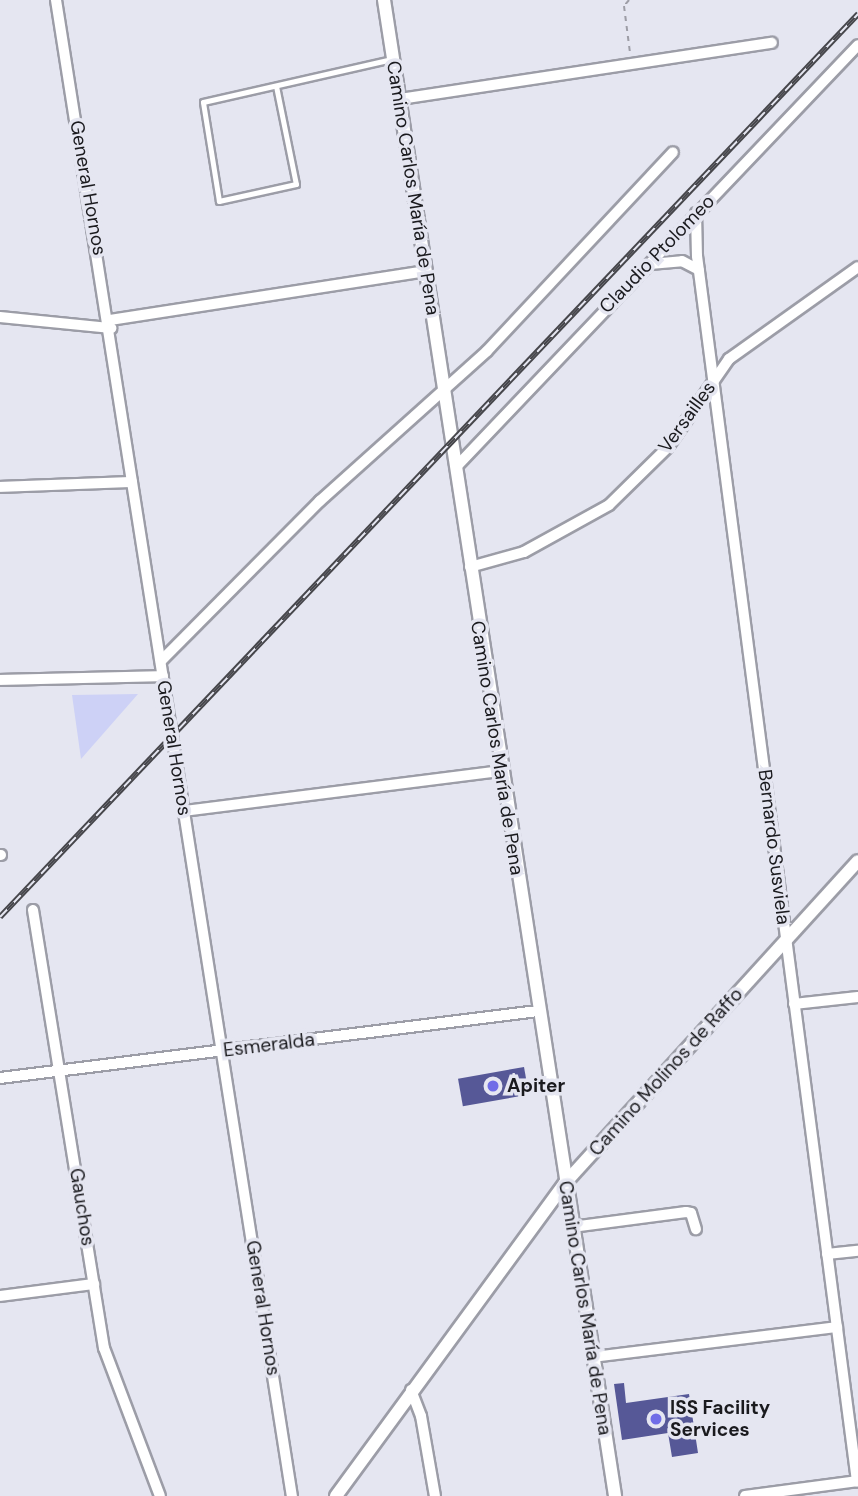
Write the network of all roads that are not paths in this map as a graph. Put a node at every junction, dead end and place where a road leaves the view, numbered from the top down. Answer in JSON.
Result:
{"nodes":[{"id":1,"x":56,"y":0,"type":"edge"},
{"id":2,"x":384,"y":0,"type":"edge"},
{"id":3,"x":772,"y":43,"type":"dead end"},
{"id":4,"x":858,"y":45,"type":"edge"},
{"id":5,"x":393,"y":60,"type":"junction"},
{"id":6,"x":276,"y":86,"type":"junction"},
{"id":7,"x":400,"y":99,"type":"junction"},
{"id":8,"x":673,"y":152,"type":"dead end"},
{"id":9,"x":696,"y":213,"type":"junction"},
{"id":10,"x":647,"y":265,"type":"junction"},
{"id":11,"x":858,"y":267,"type":"edge"},
{"id":12,"x":698,"y":270,"type":"junction"},
{"id":13,"x":426,"y":271,"type":"junction"},
{"id":14,"x":0,"y":317,"type":"edge"},
{"id":15,"x":111,"y":324,"type":"junction"},
{"id":16,"x":713,"y":381,"type":"junction"},
{"id":17,"x":443,"y":393,"type":"junction"},
{"id":18,"x":457,"y":466,"type":"junction"},
{"id":19,"x":132,"y":482,"type":"junction"},
{"id":20,"x":0,"y":487,"type":"edge"},
{"id":21,"x":470,"y":567,"type":"junction"},
{"id":22,"x":161,"y":661,"type":"junction"},
{"id":23,"x":163,"y":676,"type":"junction"},
{"id":24,"x":0,"y":680,"type":"edge"},
{"id":25,"x":500,"y":771,"type":"junction"},
{"id":26,"x":184,"y":811,"type":"junction"},
{"id":27,"x":858,"y":861,"type":"edge"},
{"id":28,"x":33,"y":910,"type":"dead end"},
{"id":29,"x":786,"y":939,"type":"junction"},
{"id":30,"x":858,"y":996,"type":"edge"},
{"id":31,"x":794,"y":1004,"type":"junction"},
{"id":32,"x":538,"y":1011,"type":"junction"},
{"id":33,"x":223,"y":1051,"type":"junction"},
{"id":34,"x":59,"y":1070,"type":"junction"},
{"id":35,"x":0,"y":1078,"type":"edge"},
{"id":36,"x":565,"y":1183,"type":"junction"},
{"id":37,"x":572,"y":1227,"type":"junction"},
{"id":38,"x":696,"y":1229,"type":"dead end"},
{"id":39,"x":858,"y":1251,"type":"edge"},
{"id":40,"x":827,"y":1254,"type":"junction"},
{"id":41,"x":94,"y":1284,"type":"junction"},
{"id":42,"x":0,"y":1296,"type":"edge"},
{"id":43,"x":837,"y":1327,"type":"junction"},
{"id":44,"x":593,"y":1357,"type":"junction"},
{"id":45,"x":411,"y":1390,"type":"junction"},
{"id":46,"x":857,"y":1481,"type":"edge"},
{"id":47,"x":156,"y":1496,"type":"edge"},
{"id":48,"x":292,"y":1496,"type":"edge"},
{"id":49,"x":336,"y":1496,"type":"edge"},
{"id":50,"x":435,"y":1496,"type":"edge"},
{"id":51,"x":615,"y":1496,"type":"edge"},
{"id":52,"x":745,"y":1496,"type":"edge"}],
"edges":[{"from":1,"to":15,"type":"street","name":"General Hornos"},
{"from":2,"to":5,"type":"street","name":"Camino Carlos María de Pena"},
{"from":3,"to":7,"type":"street"},
{"from":4,"to":9,"type":"street","name":"Claudio Ptolomeo"},
{"from":5,"to":6,"type":"lane"},
{"from":5,"to":7,"type":"street","name":"Camino Carlos María de Pena"},
{"from":6,"to":6,"type":"lane"},
{"from":7,"to":13,"type":"street","name":"Camino Carlos María de Pena"},
{"from":8,"to":17,"type":"street"},
{"from":9,"to":10,"type":"street","name":"Claudio Ptolomeo"},
{"from":9,"to":12,"type":"street","name":"Bernardo Susviela"},
{"from":10,"to":12,"type":"street"},
{"from":10,"to":18,"type":"street","name":"Claudio Ptolomeo"},
{"from":11,"to":16,"type":"street","name":"Versailles"},
{"from":12,"to":16,"type":"street","name":"Bernardo Susviela"},
{"from":13,"to":15,"type":"street"},
{"from":13,"to":17,"type":"street","name":"Camino Carlos María de Pena"},
{"from":14,"to":15,"type":"street"},
{"from":15,"to":19,"type":"street","name":"General Hornos"},
{"from":16,"to":21,"type":"street","name":"Versailles"},
{"from":16,"to":29,"type":"street","name":"Bernardo Susviela"},
{"from":17,"to":18,"type":"street","name":"Camino Carlos María de Pena"},
{"from":17,"to":22,"type":"street"},
{"from":18,"to":21,"type":"street","name":"Camino Carlos María de Pena"},
{"from":19,"to":20,"type":"street"},
{"from":19,"to":22,"type":"street","name":"General Hornos"},
{"from":21,"to":25,"type":"street","name":"Camino Carlos María de Pena"},
{"from":22,"to":23,"type":"street","name":"General Hornos"},
{"from":23,"to":24,"type":"street"},
{"from":23,"to":26,"type":"street","name":"General Hornos"},
{"from":25,"to":26,"type":"street"},
{"from":25,"to":32,"type":"street","name":"Camino Carlos María de Pena"},
{"from":26,"to":33,"type":"street","name":"General Hornos"},
{"from":27,"to":29,"type":"street","name":"Camino Molinos de Raffo"},
{"from":28,"to":34,"type":"street","name":"Gauchos"},
{"from":29,"to":31,"type":"street","name":"Bernardo Susviela"},
{"from":29,"to":36,"type":"street","name":"Camino Molinos de Raffo"},
{"from":30,"to":31,"type":"street"},
{"from":31,"to":40,"type":"street","name":"Bernardo Susviela"},
{"from":32,"to":33,"type":"street","name":"Esmeralda"},
{"from":32,"to":36,"type":"street","name":"Camino Carlos María de Pena"},
{"from":33,"to":34,"type":"street","name":"Esmeralda"},
{"from":33,"to":48,"type":"street","name":"General Hornos"},
{"from":34,"to":35,"type":"street","name":"Esmeralda"},
{"from":34,"to":41,"type":"street","name":"Gauchos"},
{"from":36,"to":37,"type":"street","name":"Camino Carlos María de Pena"},
{"from":36,"to":45,"type":"street","name":"Camino Molinos de Raffo"},
{"from":37,"to":38,"type":"street"},
{"from":37,"to":44,"type":"street","name":"Camino Carlos María de Pena"},
{"from":39,"to":40,"type":"street"},
{"from":40,"to":43,"type":"street","name":"Bernardo Susviela"},
{"from":41,"to":42,"type":"street"},
{"from":41,"to":47,"type":"street","name":"Gauchos"},
{"from":43,"to":44,"type":"street"},
{"from":43,"to":46,"type":"street","name":"Bernardo Susviela"},
{"from":44,"to":51,"type":"street","name":"Camino Carlos María de Pena"},
{"from":45,"to":49,"type":"street","name":"Camino Molinos de Raffo"},
{"from":45,"to":50,"type":"street"},
{"from":46,"to":52,"type":"street"}]}
